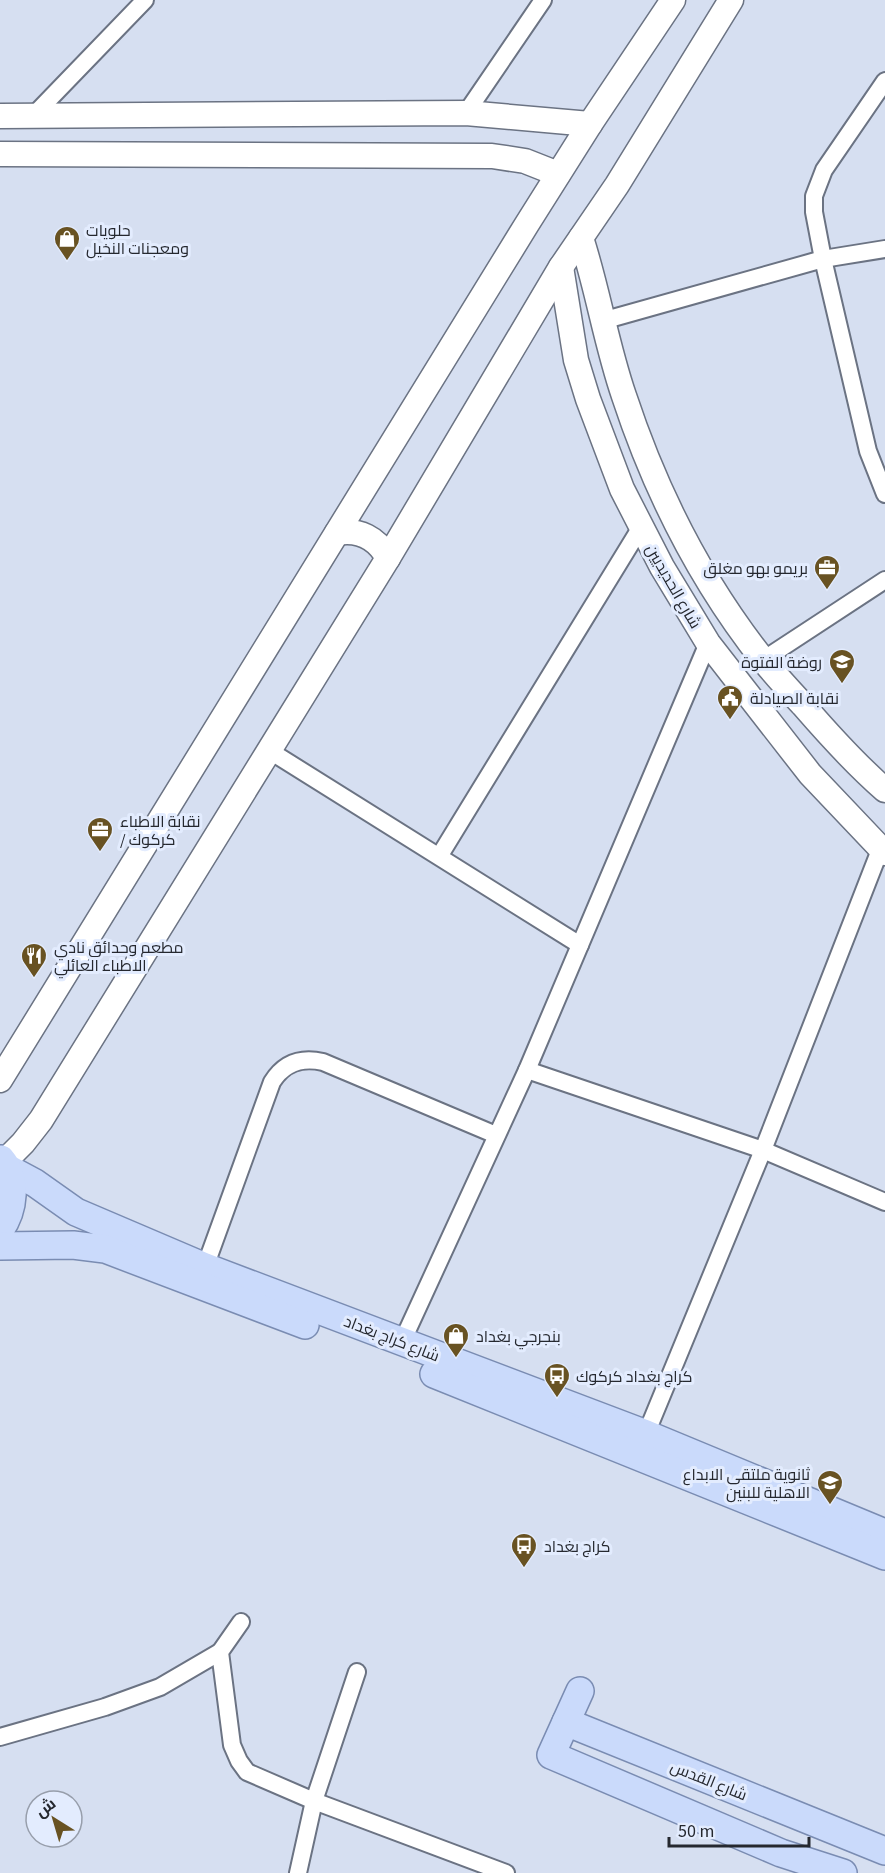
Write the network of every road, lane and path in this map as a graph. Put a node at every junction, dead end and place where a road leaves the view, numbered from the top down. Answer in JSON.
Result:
{"nodes":[{"id":1,"x":145,"y":0,"type":"edge"},
{"id":2,"x":543,"y":0,"type":"edge"},
{"id":3,"x":673,"y":0,"type":"edge"},
{"id":4,"x":731,"y":0,"type":"edge"},
{"id":5,"x":885,"y":81,"type":"edge"},
{"id":6,"x":466,"y":113,"type":"junction"},
{"id":7,"x":0,"y":116,"type":"edge"},
{"id":8,"x":33,"y":116,"type":"junction"},
{"id":9,"x":590,"y":124,"type":"junction"},
{"id":10,"x":0,"y":154,"type":"edge"},
{"id":11,"x":558,"y":174,"type":"junction"},
{"id":12,"x":581,"y":238,"type":"junction"},
{"id":13,"x":885,"y":249,"type":"edge"},
{"id":14,"x":823,"y":259,"type":"junction"},
{"id":15,"x":561,"y":267,"type":"junction"},
{"id":16,"x":602,"y":321,"type":"junction"},
{"id":17,"x":885,"y":494,"type":"edge"},
{"id":18,"x":640,"y":527,"type":"junction"},
{"id":19,"x":337,"y":532,"type":"junction"},
{"id":20,"x":388,"y":558,"type":"junction"},
{"id":21,"x":885,"y":580,"type":"edge"},
{"id":22,"x":708,"y":643,"type":"junction"},
{"id":23,"x":763,"y":660,"type":"junction"},
{"id":24,"x":840,"y":748,"type":"junction"},
{"id":25,"x":270,"y":751,"type":"junction"},
{"id":26,"x":810,"y":774,"type":"junction"},
{"id":27,"x":885,"y":790,"type":"edge"},
{"id":28,"x":883,"y":852,"type":"edge"},
{"id":29,"x":440,"y":855,"type":"junction"},
{"id":30,"x":580,"y":945,"type":"junction"},
{"id":31,"x":527,"y":1070,"type":"junction"},
{"id":32,"x":0,"y":1080,"type":"edge"},
{"id":33,"x":496,"y":1135,"type":"junction"},
{"id":34,"x":763,"y":1150,"type":"junction"},
{"id":35,"x":4,"y":1162,"type":"edge"},
{"id":36,"x":885,"y":1202,"type":"edge"},
{"id":37,"x":0,"y":1230,"type":"edge"},
{"id":38,"x":0,"y":1246,"type":"edge"},
{"id":39,"x":205,"y":1267,"type":"junction"},
{"id":40,"x":402,"y":1342,"type":"junction"},
{"id":41,"x":646,"y":1434,"type":"junction"},
{"id":42,"x":885,"y":1535,"type":"edge"},
{"id":43,"x":240,"y":1622,"type":"dead end"},
{"id":44,"x":220,"y":1653,"type":"junction"},
{"id":45,"x":357,"y":1672,"type":"dead end"},
{"id":46,"x":580,"y":1690,"type":"dead end"},
{"id":47,"x":566,"y":1722,"type":"junction"},
{"id":48,"x":0,"y":1737,"type":"edge"},
{"id":49,"x":314,"y":1801,"type":"junction"},
{"id":50,"x":885,"y":1851,"type":"edge"},
{"id":51,"x":298,"y":1873,"type":"edge"},
{"id":52,"x":506,"y":1873,"type":"edge"},
{"id":53,"x":843,"y":1873,"type":"edge"}],
"edges":[{"from":1,"to":8,"type":"street"},
{"from":2,"to":6,"type":"street"},
{"from":3,"to":9,"type":"street"},
{"from":4,"to":12,"type":"street"},
{"from":5,"to":14,"type":"street"},
{"from":6,"to":8,"type":"street"},
{"from":6,"to":9,"type":"street"},
{"from":7,"to":8,"type":"street"},
{"from":9,"to":11,"type":"street"},
{"from":10,"to":11,"type":"street"},
{"from":11,"to":19,"type":"street"},
{"from":12,"to":15,"type":"street"},
{"from":12,"to":16,"type":"street","name":"شارع الحديديين"},
{"from":13,"to":14,"type":"street"},
{"from":14,"to":16,"type":"street"},
{"from":14,"to":17,"type":"street"},
{"from":15,"to":18,"type":"street","name":"شارع الحديديين"},
{"from":15,"to":20,"type":"street"},
{"from":16,"to":23,"type":"street","name":"شارع الحديديين"},
{"from":18,"to":22,"type":"street","name":"شارع الحديديين"},
{"from":18,"to":29,"type":"street"},
{"from":19,"to":20,"type":"street"},
{"from":19,"to":32,"type":"street"},
{"from":20,"to":25,"type":"street"},
{"from":21,"to":23,"type":"street"},
{"from":22,"to":26,"type":"street","name":"شارع الحديديين"},
{"from":22,"to":30,"type":"street"},
{"from":23,"to":24,"type":"street","name":"شارع الحديديين"},
{"from":24,"to":26,"type":"street"},
{"from":24,"to":27,"type":"street","name":"شارع الحديديين"},
{"from":25,"to":29,"type":"street"},
{"from":25,"to":35,"type":"street"},
{"from":26,"to":28,"type":"street","name":"شارع الحديديين"},
{"from":28,"to":34,"type":"street"},
{"from":29,"to":30,"type":"street"},
{"from":30,"to":31,"type":"street"},
{"from":31,"to":33,"type":"street"},
{"from":31,"to":34,"type":"street"},
{"from":33,"to":39,"type":"street"},
{"from":33,"to":40,"type":"street"},
{"from":34,"to":36,"type":"street"},
{"from":34,"to":41,"type":"street"},
{"from":35,"to":37,"type":"main road"},
{"from":35,"to":39,"type":"main road","name":"شارع كراج بغداد"},
{"from":38,"to":42,"type":"main road","name":"شارع كراج بغداد"},
{"from":39,"to":40,"type":"main road","name":"شارع كراج بغداد"},
{"from":40,"to":41,"type":"main road","name":"شارع كراج بغداد"},
{"from":41,"to":42,"type":"main road","name":"شارع كراج بغداد"},
{"from":43,"to":44,"type":"street"},
{"from":44,"to":48,"type":"street"},
{"from":44,"to":49,"type":"street"},
{"from":45,"to":49,"type":"street"},
{"from":46,"to":47,"type":"main road"},
{"from":47,"to":50,"type":"main road","name":"شارع القدس"},
{"from":47,"to":53,"type":"main road"},
{"from":49,"to":51,"type":"street"},
{"from":49,"to":52,"type":"street"}]}
